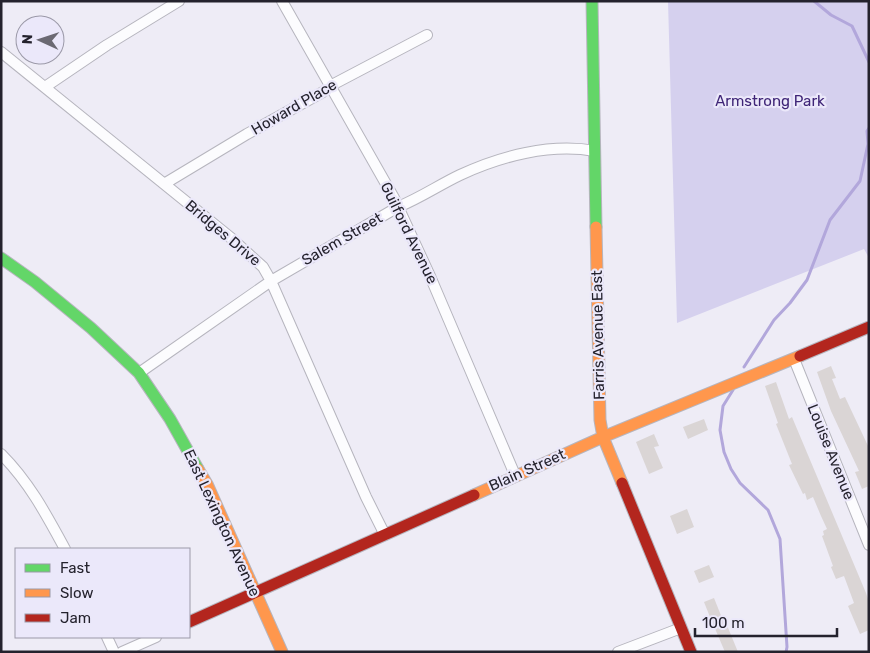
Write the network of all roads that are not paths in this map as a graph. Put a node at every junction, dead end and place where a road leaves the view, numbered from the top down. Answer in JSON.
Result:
{"nodes":[{"id":1,"x":179,"y":1,"type":"edge"},
{"id":2,"x":282,"y":1,"type":"edge"},
{"id":3,"x":592,"y":1,"type":"edge"},
{"id":4,"x":427,"y":35,"type":"dead end"},
{"id":5,"x":1,"y":52,"type":"edge"},
{"id":6,"x":330,"y":86,"type":"junction"},
{"id":7,"x":45,"y":87,"type":"junction"},
{"id":8,"x":595,"y":151,"type":"junction"},
{"id":9,"x":164,"y":184,"type":"junction"},
{"id":10,"x":398,"y":207,"type":"junction"},
{"id":11,"x":1,"y":258,"type":"edge"},
{"id":12,"x":271,"y":280,"type":"junction"},
{"id":13,"x":869,"y":327,"type":"edge"},
{"id":14,"x":794,"y":359,"type":"junction"},
{"id":15,"x":139,"y":373,"type":"junction"},
{"id":16,"x":603,"y":437,"type":"junction"},
{"id":17,"x":1,"y":454,"type":"edge"},
{"id":18,"x":515,"y":475,"type":"junction"},
{"id":19,"x":385,"y":535,"type":"junction"},
{"id":20,"x":869,"y":545,"type":"edge"},
{"id":21,"x":64,"y":548,"type":"edge"},
{"id":22,"x":255,"y":592,"type":"junction"},
{"id":23,"x":190,"y":622,"type":"edge"},
{"id":24,"x":681,"y":628,"type":"junction"},
{"id":25,"x":107,"y":638,"type":"edge"},
{"id":26,"x":154,"y":638,"type":"edge"},
{"id":27,"x":114,"y":652,"type":"edge"},
{"id":28,"x":122,"y":652,"type":"edge"},
{"id":29,"x":282,"y":652,"type":"edge"},
{"id":30,"x":618,"y":652,"type":"edge"},
{"id":31,"x":691,"y":652,"type":"edge"}],
"edges":[{"from":1,"to":7,"type":"street"},
{"from":2,"to":6,"type":"street","name":"Guilford Avenue"},
{"from":3,"to":8,"type":"street","name":"Farris Avenue East"},
{"from":4,"to":6,"type":"street","name":"Howard Place"},
{"from":5,"to":7,"type":"street","name":"Bridges Drive"},
{"from":6,"to":9,"type":"street","name":"Howard Place"},
{"from":6,"to":10,"type":"street","name":"Guilford Avenue"},
{"from":7,"to":9,"type":"street","name":"Bridges Drive"},
{"from":8,"to":10,"type":"street","name":"Salem Street"},
{"from":8,"to":16,"type":"street","name":"Farris Avenue East"},
{"from":9,"to":12,"type":"street","name":"Bridges Drive"},
{"from":10,"to":12,"type":"street","name":"Salem Street"},
{"from":10,"to":18,"type":"street","name":"Guilford Avenue"},
{"from":11,"to":15,"type":"street","name":"East Lexington Avenue"},
{"from":12,"to":15,"type":"street","name":"Salem Street"},
{"from":12,"to":19,"type":"street","name":"Bridges Drive"},
{"from":13,"to":14,"type":"street","name":"Blain Street"},
{"from":14,"to":16,"type":"street","name":"Blain Street"},
{"from":14,"to":20,"type":"street","name":"Louise Avenue"},
{"from":15,"to":22,"type":"street","name":"East Lexington Avenue"},
{"from":16,"to":18,"type":"street","name":"Blain Street"},
{"from":16,"to":24,"type":"street","name":"Farris Avenue East"},
{"from":17,"to":21,"type":"street"},
{"from":18,"to":19,"type":"street","name":"Blain Street"},
{"from":19,"to":22,"type":"street","name":"Blain Street"},
{"from":22,"to":23,"type":"street","name":"Blain Street"},
{"from":22,"to":29,"type":"street","name":"East Lexington Avenue"},
{"from":24,"to":30,"type":"street"},
{"from":24,"to":31,"type":"street","name":"Farris Avenue East"},
{"from":25,"to":27,"type":"street"},
{"from":26,"to":28,"type":"street"}]}
